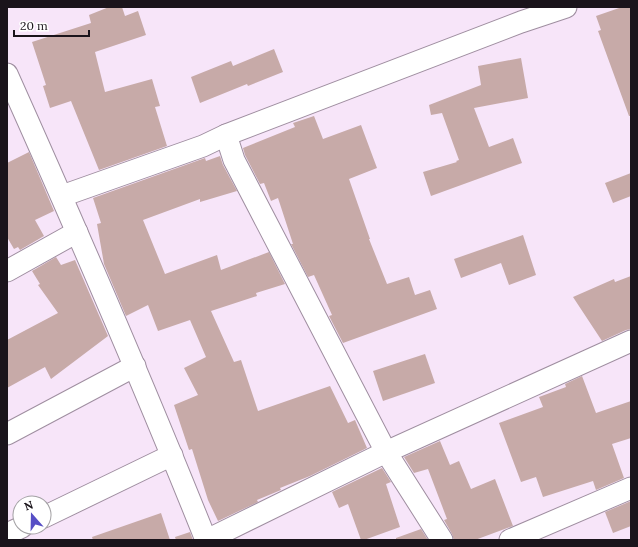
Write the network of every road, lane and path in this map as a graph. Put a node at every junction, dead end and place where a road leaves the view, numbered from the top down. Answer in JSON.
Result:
{"nodes":[{"id":1,"x":566,"y":7,"type":"edge"},
{"id":2,"x":519,"y":15,"type":"edge"},
{"id":3,"x":8,"y":77,"type":"edge"},
{"id":4,"x":226,"y":135,"type":"junction"},
{"id":5,"x":62,"y":196,"type":"junction"},
{"id":6,"x":77,"y":232,"type":"junction"},
{"id":7,"x":7,"y":271,"type":"edge"},
{"id":8,"x":631,"y":341,"type":"edge"},
{"id":9,"x":135,"y":366,"type":"junction"},
{"id":10,"x":7,"y":434,"type":"edge"},
{"id":11,"x":386,"y":452,"type":"junction"},
{"id":12,"x":172,"y":455,"type":"junction"},
{"id":13,"x":631,"y":488,"type":"edge"},
{"id":14,"x":52,"y":513,"type":"edge"},
{"id":15,"x":207,"y":540,"type":"edge"},
{"id":16,"x":442,"y":540,"type":"edge"},
{"id":17,"x":510,"y":540,"type":"edge"}],
"edges":[{"from":1,"to":2,"type":"street"},
{"from":2,"to":4,"type":"street"},
{"from":3,"to":5,"type":"street"},
{"from":4,"to":5,"type":"street"},
{"from":4,"to":11,"type":"street"},
{"from":5,"to":6,"type":"street"},
{"from":6,"to":7,"type":"street"},
{"from":6,"to":9,"type":"street"},
{"from":8,"to":11,"type":"street"},
{"from":9,"to":10,"type":"street"},
{"from":9,"to":12,"type":"street"},
{"from":11,"to":15,"type":"street"},
{"from":11,"to":16,"type":"street"},
{"from":12,"to":14,"type":"street"},
{"from":12,"to":15,"type":"street"},
{"from":13,"to":17,"type":"street"}]}
